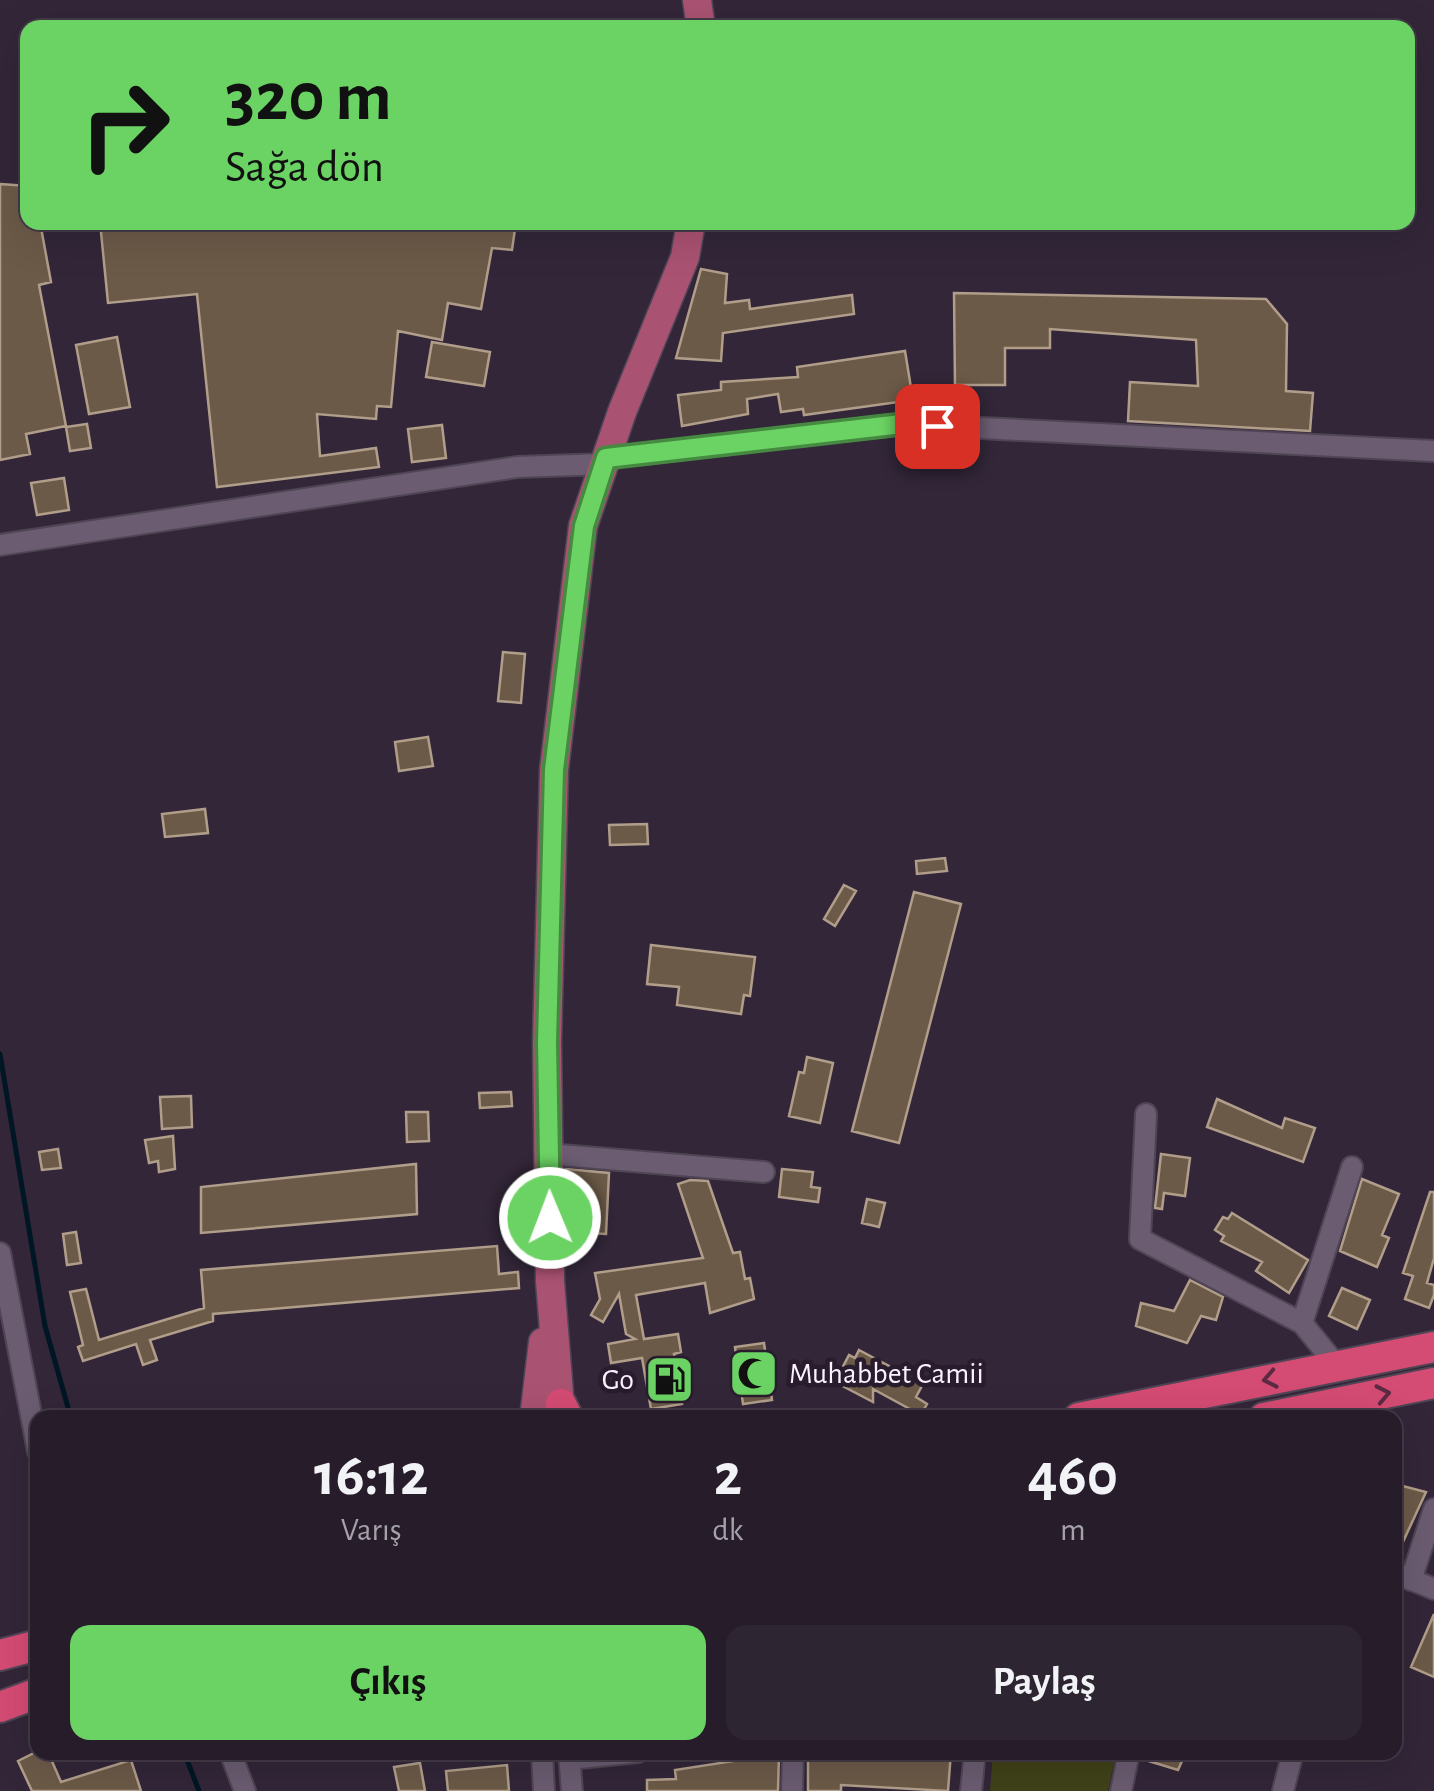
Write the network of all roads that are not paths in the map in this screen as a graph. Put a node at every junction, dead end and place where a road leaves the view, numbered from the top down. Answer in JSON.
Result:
{"nodes":[{"id":1,"x":690,"y":230,"type":"edge"},
{"id":2,"x":1434,"y":450,"type":"edge"},
{"id":3,"x":606,"y":461,"type":"junction"},
{"id":4,"x":0,"y":545,"type":"edge"},
{"id":5,"x":1146,"y":1114,"type":"dead end"},
{"id":6,"x":548,"y":1154,"type":"junction"},
{"id":7,"x":1352,"y":1167,"type":"dead end"},
{"id":8,"x":764,"y":1172,"type":"dead end"},
{"id":9,"x":0,"y":1253,"type":"edge"},
{"id":10,"x":1302,"y":1323,"type":"junction"},
{"id":11,"x":1434,"y":1347,"type":"edge"},
{"id":12,"x":1337,"y":1366,"type":"junction"},
{"id":13,"x":1434,"y":1384,"type":"edge"},
{"id":14,"x":30,"y":1410,"type":"edge"},
{"id":15,"x":556,"y":1410,"type":"edge"},
{"id":16,"x":1119,"y":1410,"type":"edge"},
{"id":17,"x":1304,"y":1410,"type":"edge"},
{"id":18,"x":1434,"y":1509,"type":"edge"},
{"id":19,"x":1403,"y":1576,"type":"edge"},
{"id":20,"x":1434,"y":1590,"type":"edge"},
{"id":21,"x":30,"y":1647,"type":"edge"},
{"id":22,"x":0,"y":1655,"type":"edge"},
{"id":23,"x":30,"y":1697,"type":"edge"},
{"id":24,"x":0,"y":1707,"type":"edge"},
{"id":25,"x":233,"y":1760,"type":"edge"},
{"id":26,"x":542,"y":1760,"type":"edge"},
{"id":27,"x":569,"y":1760,"type":"edge"},
{"id":28,"x":793,"y":1760,"type":"edge"},
{"id":29,"x":974,"y":1760,"type":"edge"},
{"id":30,"x":1127,"y":1760,"type":"edge"},
{"id":31,"x":1291,"y":1760,"type":"edge"},
{"id":32,"x":245,"y":1791,"type":"edge"},
{"id":33,"x":544,"y":1791,"type":"edge"},
{"id":34,"x":572,"y":1791,"type":"edge"},
{"id":35,"x":792,"y":1791,"type":"edge"},
{"id":36,"x":971,"y":1791,"type":"edge"},
{"id":37,"x":1121,"y":1791,"type":"edge"},
{"id":38,"x":1283,"y":1791,"type":"edge"}],
"edges":[{"from":1,"to":3,"type":"main road"},
{"from":2,"to":3,"type":"street"},
{"from":3,"to":4,"type":"street"},
{"from":3,"to":6,"type":"main road"},
{"from":5,"to":10,"type":"street"},
{"from":6,"to":8,"type":"street"},
{"from":6,"to":15,"type":"main road"},
{"from":7,"to":10,"type":"street"},
{"from":9,"to":14,"type":"street"},
{"from":10,"to":12,"type":"street"},
{"from":11,"to":12,"type":"highway"},
{"from":12,"to":16,"type":"highway","one_way":true},
{"from":17,"to":13,"type":"highway","one_way":true},
{"from":18,"to":19,"type":"street"},
{"from":19,"to":20,"type":"street"},
{"from":21,"to":22,"type":"highway"},
{"from":23,"to":24,"type":"highway"},
{"from":25,"to":32,"type":"street"},
{"from":26,"to":33,"type":"street"},
{"from":27,"to":34,"type":"street"},
{"from":28,"to":35,"type":"street"},
{"from":29,"to":36,"type":"street"},
{"from":30,"to":37,"type":"street"},
{"from":31,"to":38,"type":"street"}]}
